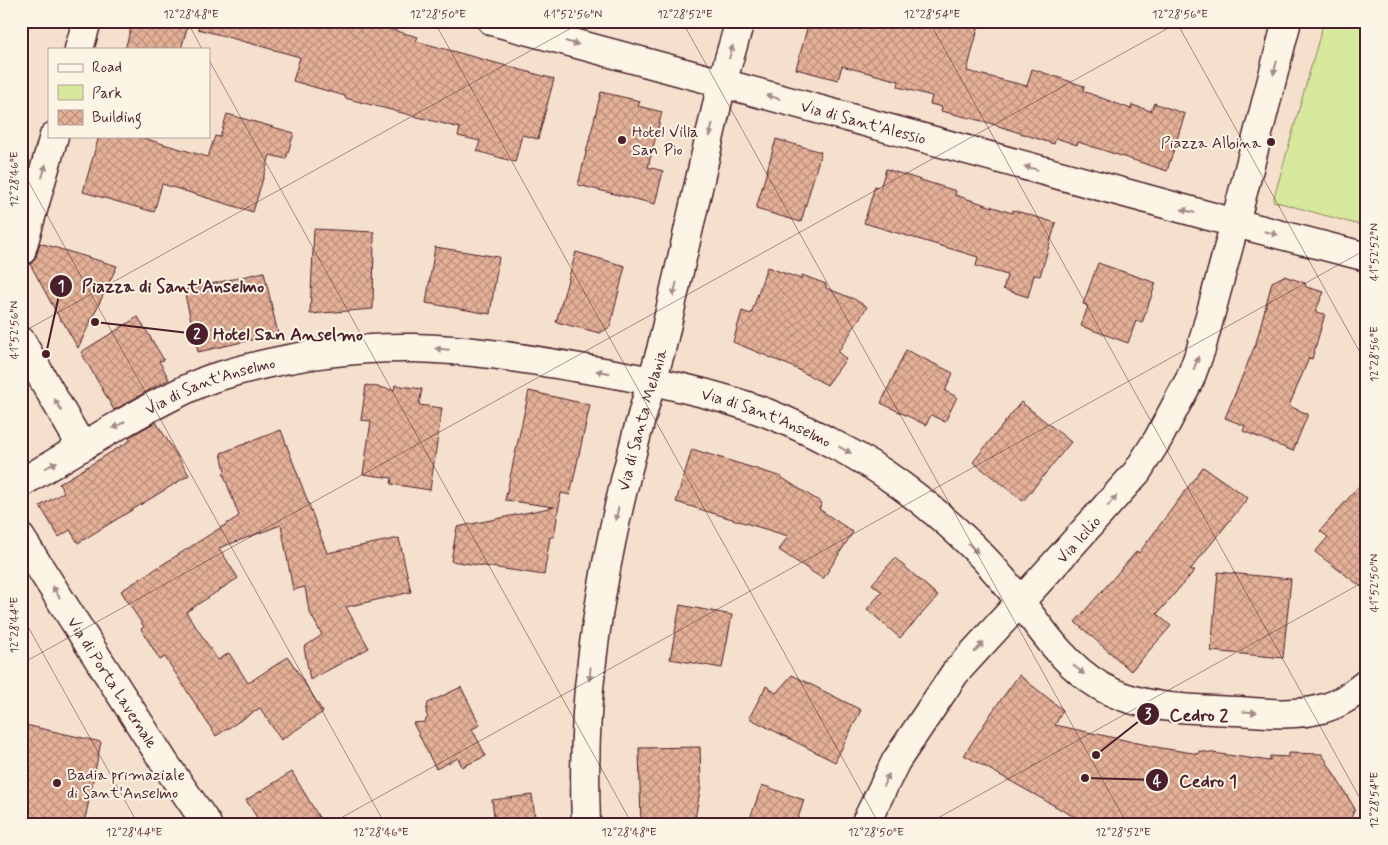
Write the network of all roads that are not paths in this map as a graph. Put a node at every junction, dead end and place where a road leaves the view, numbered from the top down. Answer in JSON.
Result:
{"nodes":[{"id":1,"x":87,"y":21,"type":"edge"},
{"id":2,"x":492,"y":21,"type":"edge"},
{"id":3,"x":740,"y":21,"type":"edge"},
{"id":4,"x":1287,"y":21,"type":"edge"},
{"id":5,"x":79,"y":48,"type":"edge"},
{"id":6,"x":722,"y":83,"type":"junction"},
{"id":7,"x":53,"y":138,"type":"edge"},
{"id":8,"x":1235,"y":223,"type":"junction"},
{"id":9,"x":21,"y":252,"type":"edge"},
{"id":10,"x":1367,"y":257,"type":"edge"},
{"id":11,"x":21,"y":340,"type":"edge"},
{"id":12,"x":651,"y":381,"type":"junction"},
{"id":13,"x":82,"y":447,"type":"junction"},
{"id":14,"x":21,"y":483,"type":"edge"},
{"id":15,"x":21,"y":538,"type":"edge"},
{"id":16,"x":1020,"y":602,"type":"junction"},
{"id":17,"x":1367,"y":683,"type":"edge"},
{"id":18,"x":207,"y":824,"type":"edge"},
{"id":19,"x":586,"y":824,"type":"edge"},
{"id":20,"x":865,"y":824,"type":"edge"}],
"edges":[{"from":1,"to":5,"type":"street"},
{"from":2,"to":6,"type":"street","name":"Via di Sant'Alessio","one_way":true},
{"from":6,"to":3,"type":"street","name":"Via di Santa Melania","one_way":true},
{"from":4,"to":8,"type":"street","one_way":true},
{"from":8,"to":6,"type":"street","name":"Via di Sant'Alessio","one_way":true},
{"from":6,"to":12,"type":"street","name":"Via di Santa Melania","one_way":true},
{"from":9,"to":7,"type":"street","one_way":true},
{"from":8,"to":10,"type":"street","one_way":true},
{"from":16,"to":8,"type":"street","name":"Via Icilio","one_way":true},
{"from":13,"to":11,"type":"street","one_way":true},
{"from":12,"to":13,"type":"street","name":"Via di Sant'Anselmo","one_way":true},
{"from":12,"to":16,"type":"street","name":"Via di Sant'Anselmo","one_way":true},
{"from":12,"to":19,"type":"street","name":"Via di Santa Melania","one_way":true},
{"from":14,"to":13,"type":"street","name":"Via di Sant'Anselmo","one_way":true},
{"from":18,"to":15,"type":"street","name":"Via di Porta Lavernale","one_way":true},
{"from":16,"to":17,"type":"street","name":"Via di Sant'Anselmo","one_way":true},
{"from":20,"to":16,"type":"street","name":"Via Icilio","one_way":true}]}
